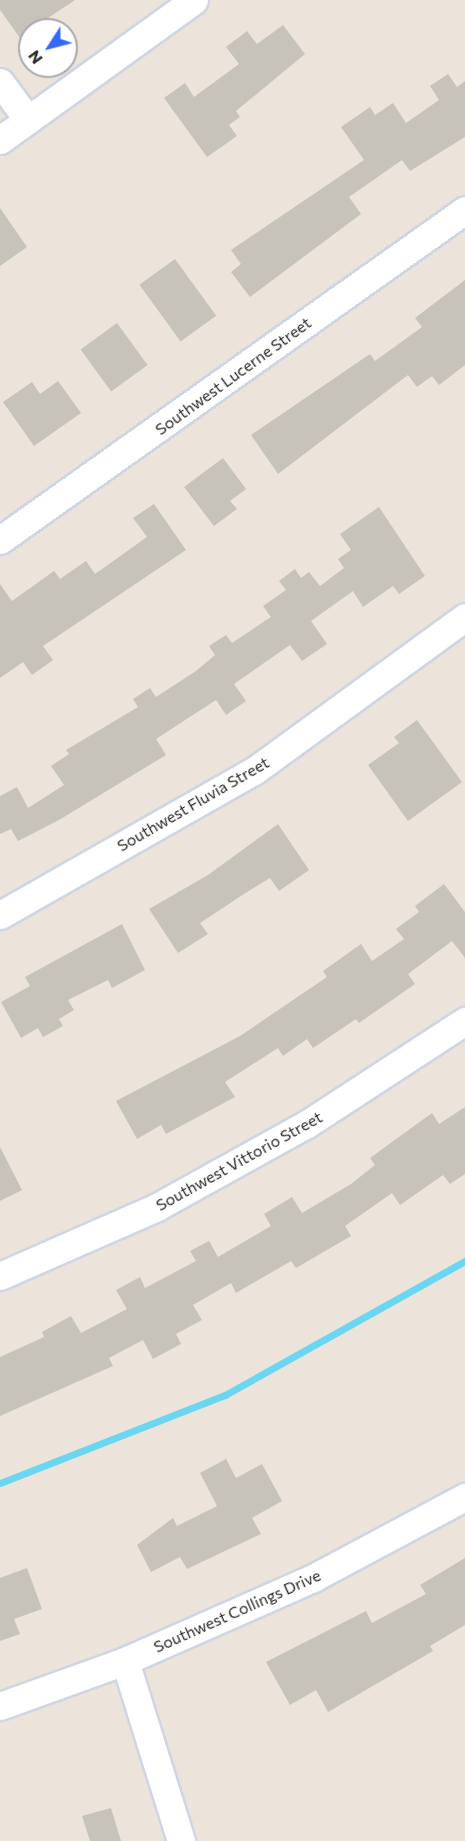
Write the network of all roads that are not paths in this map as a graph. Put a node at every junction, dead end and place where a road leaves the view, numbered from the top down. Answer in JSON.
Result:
{"nodes":[{"id":1,"x":194,"y":0,"type":"edge"},
{"id":2,"x":0,"y":82,"type":"edge"},
{"id":3,"x":28,"y":120,"type":"junction"},
{"id":4,"x":0,"y":140,"type":"edge"},
{"id":5,"x":465,"y":210,"type":"edge"},
{"id":6,"x":0,"y":540,"type":"edge"},
{"id":7,"x":465,"y":617,"type":"edge"},
{"id":8,"x":0,"y":915,"type":"edge"},
{"id":9,"x":465,"y":1022,"type":"edge"},
{"id":10,"x":0,"y":1276,"type":"edge"},
{"id":11,"x":465,"y":1497,"type":"edge"},
{"id":12,"x":125,"y":1661,"type":"junction"},
{"id":13,"x":0,"y":1706,"type":"edge"},
{"id":14,"x":181,"y":1841,"type":"edge"}],
"edges":[{"from":1,"to":3,"type":"street"},
{"from":2,"to":3,"type":"street"},
{"from":3,"to":4,"type":"street"},
{"from":5,"to":6,"type":"street","name":"Southwest Lucerne Street"},
{"from":7,"to":8,"type":"street","name":"Southwest Fluvia Street"},
{"from":9,"to":10,"type":"street","name":"Southwest Vittorio Street"},
{"from":11,"to":12,"type":"street","name":"Southwest Collings Drive"},
{"from":12,"to":13,"type":"street","name":"Southwest Collings Drive"},
{"from":12,"to":14,"type":"street"}]}
